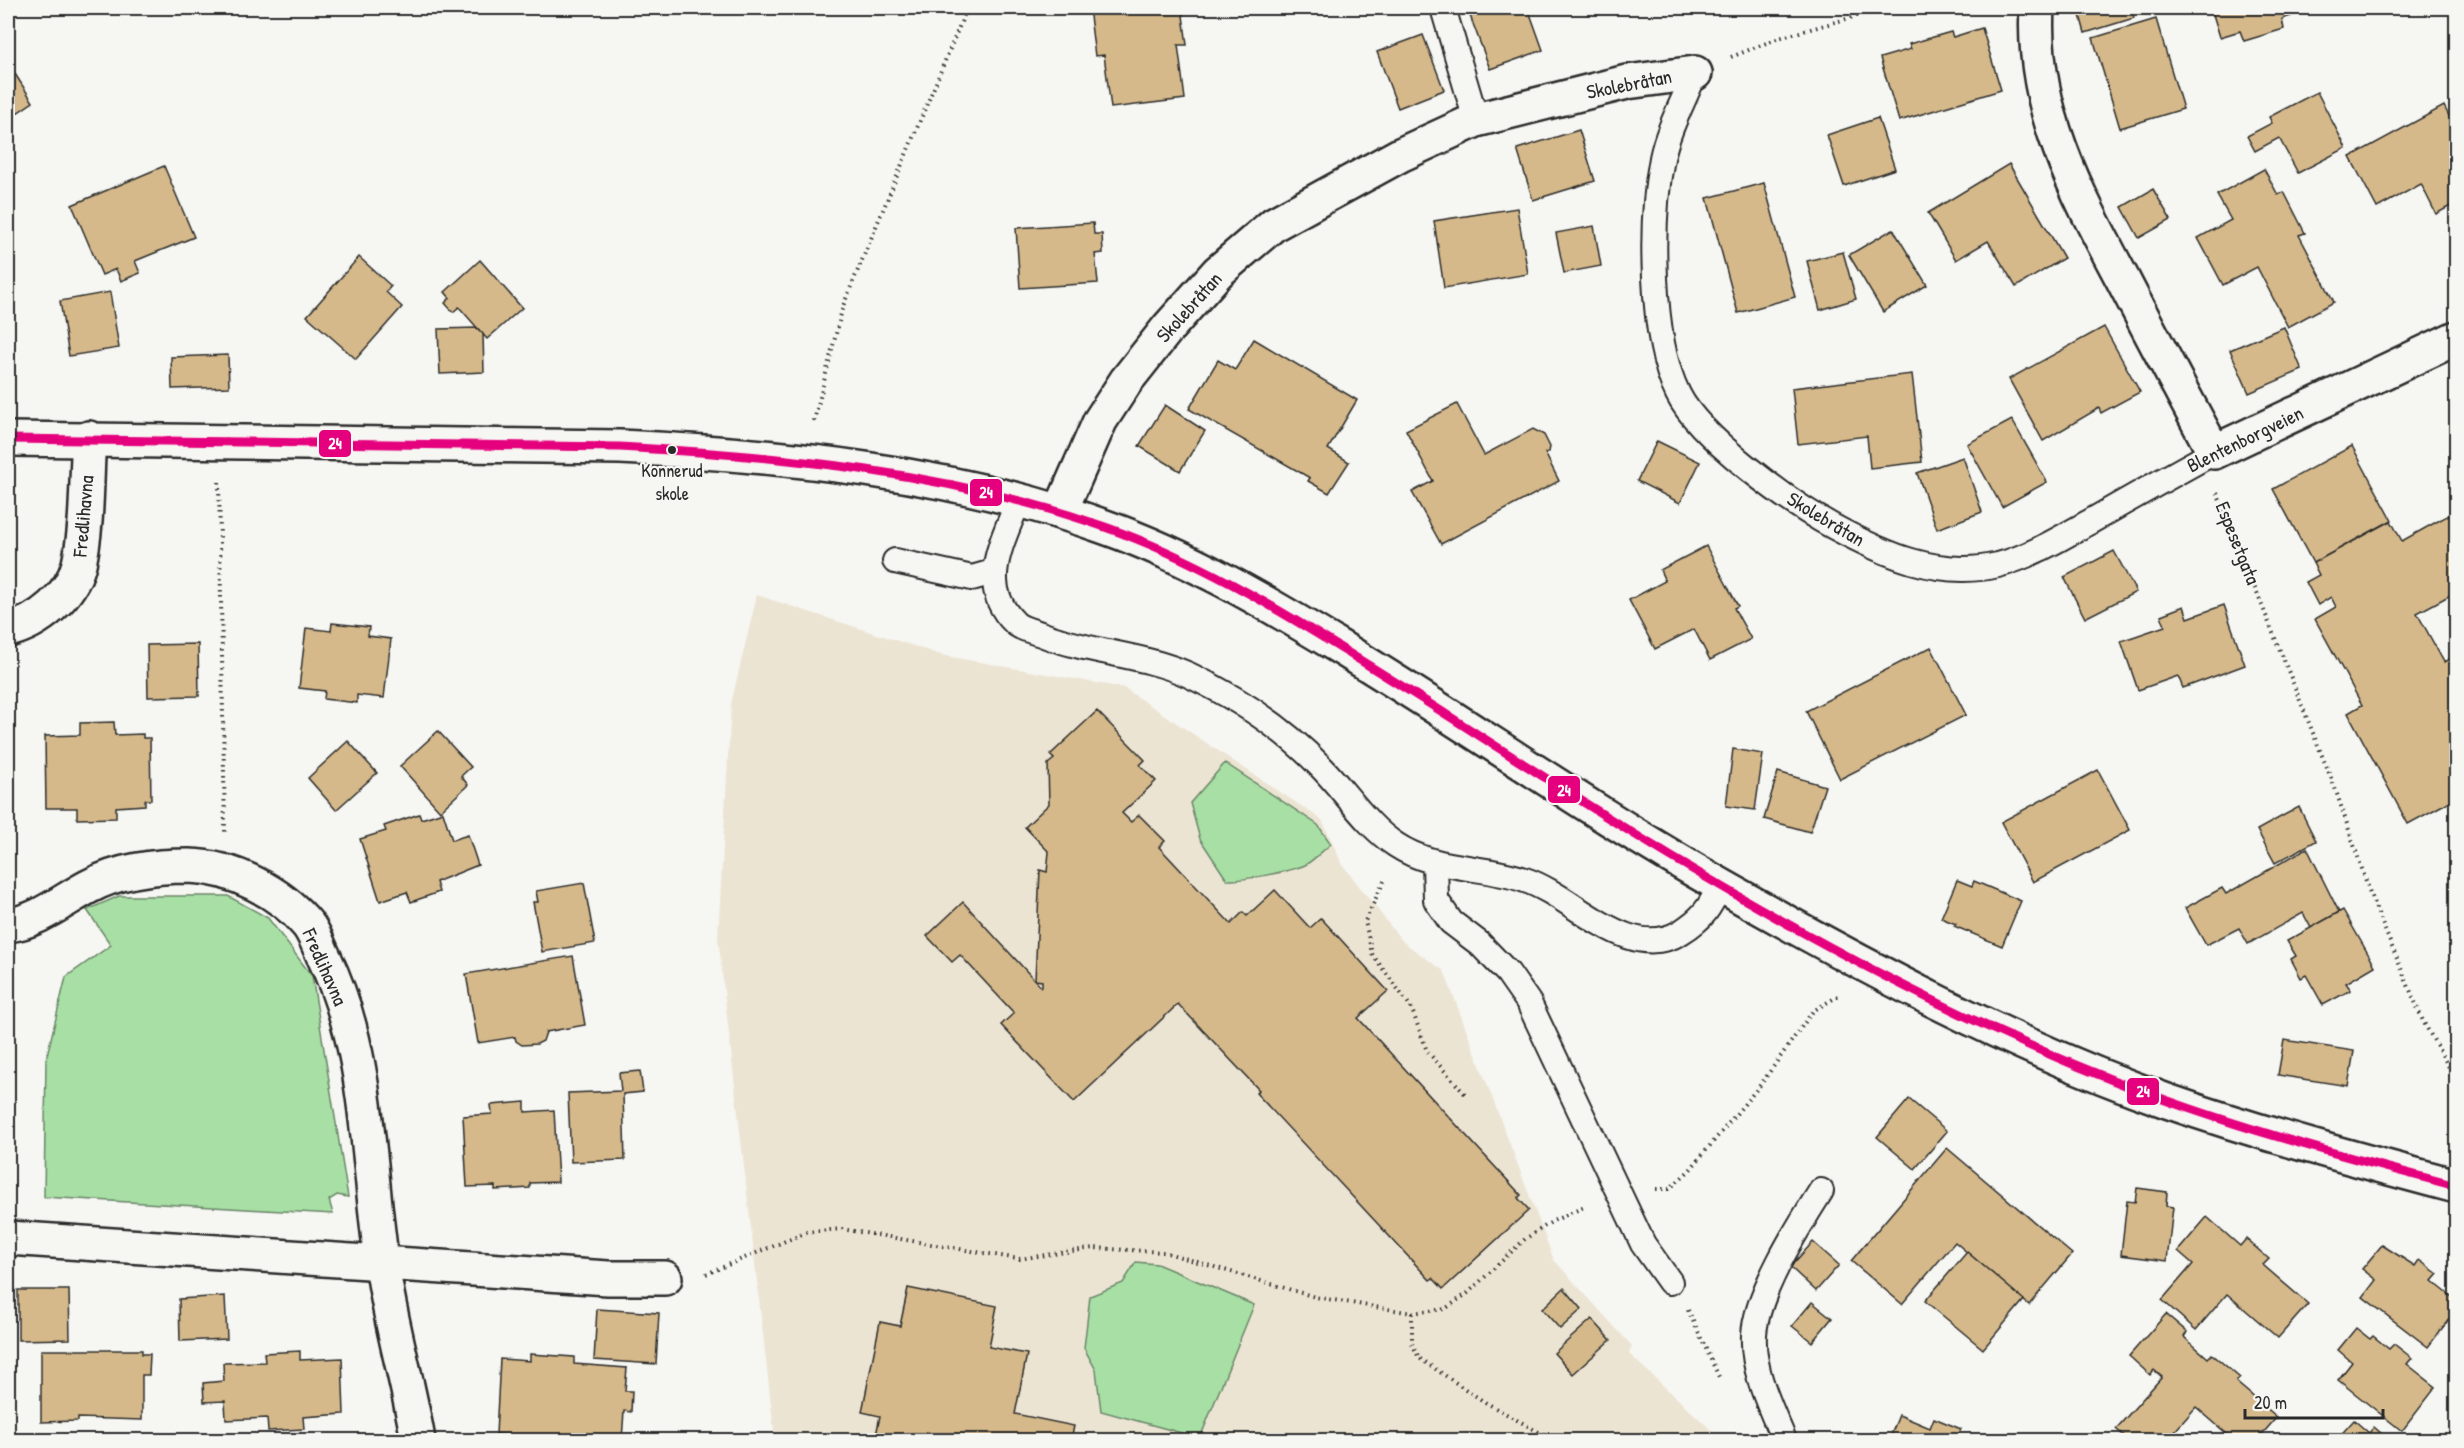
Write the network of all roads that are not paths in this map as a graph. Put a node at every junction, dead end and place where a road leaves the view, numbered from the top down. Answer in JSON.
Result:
{"nodes":[{"id":1,"x":1443,"y":8,"type":"edge"},
{"id":2,"x":2037,"y":8,"type":"edge"},
{"id":3,"x":1695,"y":72,"type":"joint"},
{"id":4,"x":1476,"y":120,"type":"junction"},
{"id":5,"x":2457,"y":338,"type":"edge"},
{"id":6,"x":89,"y":438,"type":"junction"},
{"id":7,"x":8,"y":439,"type":"edge"},
{"id":8,"x":2214,"y":452,"type":"junction"},
{"id":9,"x":1019,"y":499,"type":"junction"},
{"id":10,"x":1060,"y":512,"type":"junction"},
{"id":11,"x":2039,"y":550,"type":"joint"},
{"id":12,"x":895,"y":561,"type":"dead end"},
{"id":13,"x":993,"y":572,"type":"junction"},
{"id":14,"x":8,"y":630,"type":"edge"},
{"id":15,"x":1435,"y":862,"type":"junction"},
{"id":16,"x":1720,"y":885,"type":"junction"},
{"id":17,"x":8,"y":925,"type":"edge"},
{"id":18,"x":2457,"y":1186,"type":"edge"},
{"id":19,"x":1821,"y":1191,"type":"dead end"},
{"id":20,"x":8,"y":1238,"type":"edge"},
{"id":21,"x":382,"y":1263,"type":"junction"},
{"id":22,"x":665,"y":1278,"type":"road end"},
{"id":23,"x":1671,"y":1282,"type":"road end"},
{"id":24,"x":418,"y":1440,"type":"edge"},
{"id":25,"x":1784,"y":1440,"type":"edge"}],
"edges":[{"from":1,"to":4,"type":"lane"},
{"from":2,"to":8,"type":"street"},
{"from":3,"to":4,"type":"street","name":"Skolebråtan"},
{"from":3,"to":11,"type":"lane","name":"Skolebråtan"},
{"from":4,"to":10,"type":"street","name":"Skolebråtan"},
{"from":5,"to":8,"type":"street","name":"Blentenborgveien"},
{"from":6,"to":7,"type":"street"},
{"from":6,"to":9,"type":"street"},
{"from":6,"to":14,"type":"street","name":"Fredlihavna"},
{"from":8,"to":11,"type":"lane","name":"Blentenborgveien"},
{"from":9,"to":10,"type":"street"},
{"from":9,"to":13,"type":"lane"},
{"from":10,"to":16,"type":"street"},
{"from":12,"to":13,"type":"lane"},
{"from":13,"to":15,"type":"lane"},
{"from":15,"to":16,"type":"lane"},
{"from":15,"to":23,"type":"lane"},
{"from":16,"to":18,"type":"street"},
{"from":17,"to":21,"type":"street","name":"Fredlihavna"},
{"from":19,"to":25,"type":"lane"},
{"from":20,"to":21,"type":"street"},
{"from":21,"to":22,"type":"street"},
{"from":21,"to":24,"type":"street","name":"Fredlihavna"}]}
